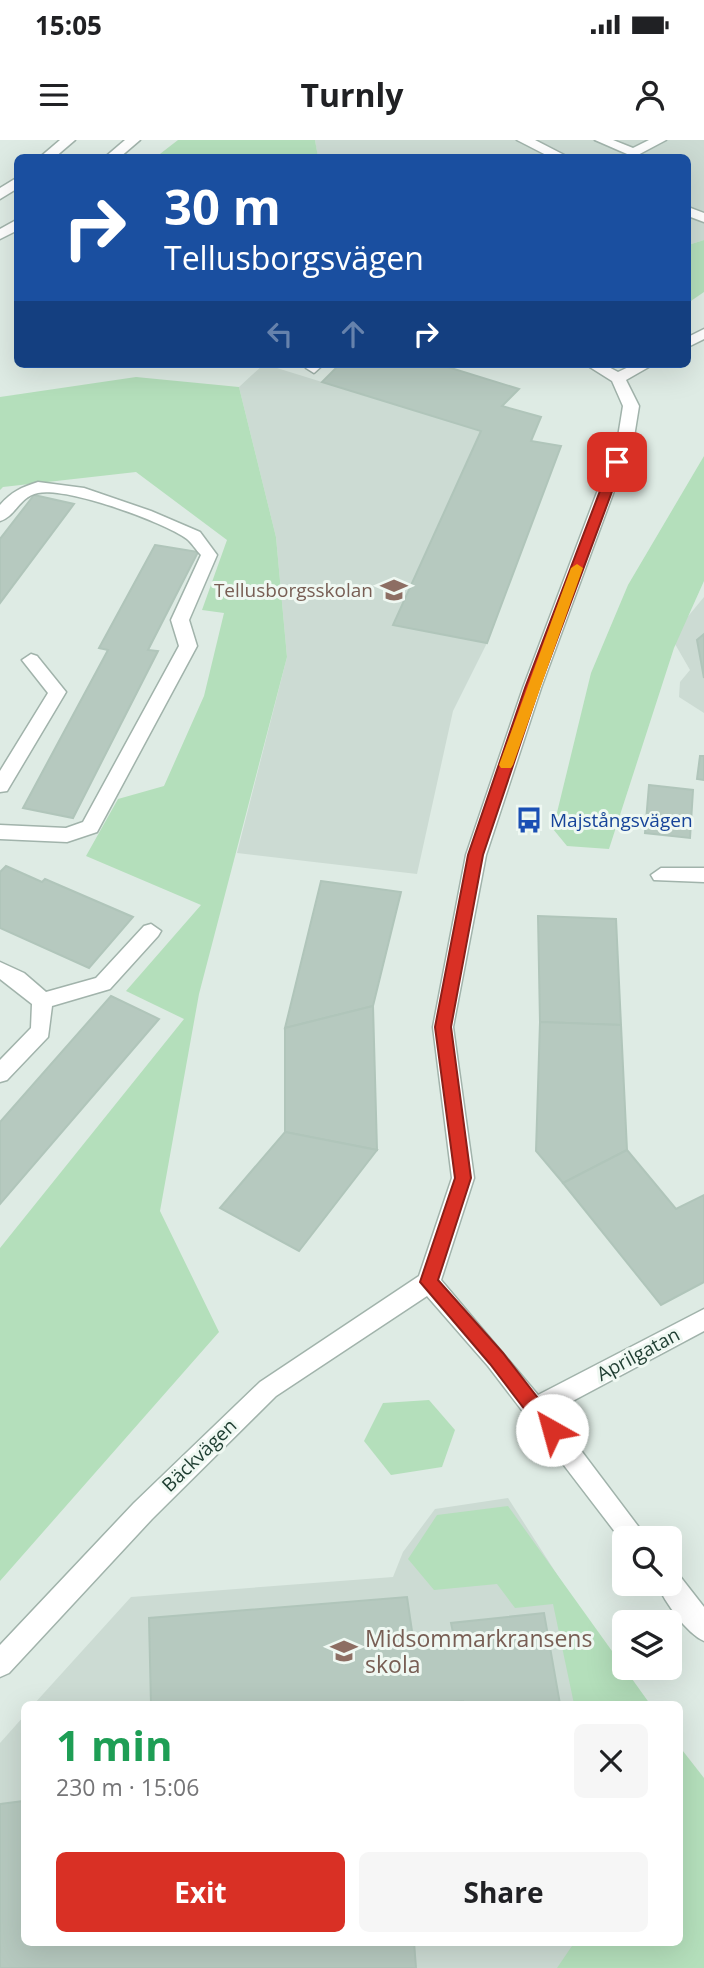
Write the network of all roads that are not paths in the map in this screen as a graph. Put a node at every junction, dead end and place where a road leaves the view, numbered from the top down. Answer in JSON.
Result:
{"nodes":[{"id":1,"x":68,"y":140,"type":"edge"},
{"id":2,"x":133,"y":140,"type":"edge"},
{"id":3,"x":524,"y":140,"type":"edge"},
{"id":4,"x":602,"y":140,"type":"edge"},
{"id":5,"x":659,"y":140,"type":"edge"},
{"id":6,"x":50,"y":154,"type":"edge"},
{"id":7,"x":115,"y":154,"type":"edge"},
{"id":8,"x":555,"y":154,"type":"edge"},
{"id":9,"x":599,"y":368,"type":"edge"},
{"id":10,"x":639,"y":368,"type":"edge"},
{"id":11,"x":618,"y":378,"type":"junction"},
{"id":12,"x":0,"y":516,"type":"edge"},
{"id":13,"x":31,"y":660,"type":"dead end"},
{"id":14,"x":0,"y":786,"type":"edge"},
{"id":15,"x":0,"y":832,"type":"edge"},
{"id":16,"x":661,"y":874,"type":"dead end"},
{"id":17,"x":704,"y":875,"type":"edge"},
{"id":18,"x":151,"y":931,"type":"dead end"},
{"id":19,"x":0,"y":970,"type":"edge"},
{"id":20,"x":42,"y":1001,"type":"junction"},
{"id":21,"x":0,"y":1074,"type":"edge"},
{"id":22,"x":429,"y":1282,"type":"junction"},
{"id":23,"x":704,"y":1318,"type":"edge"},
{"id":24,"x":535,"y":1409,"type":"junction"},
{"id":25,"x":626,"y":1526,"type":"edge"},
{"id":26,"x":679,"y":1596,"type":"edge"},
{"id":27,"x":704,"y":1628,"type":"edge"},
{"id":28,"x":0,"y":1664,"type":"edge"}],
"edges":[{"from":1,"to":6,"type":"street"},
{"from":2,"to":7,"type":"street"},
{"from":3,"to":8,"type":"street"},
{"from":4,"to":5,"type":"street"},
{"from":9,"to":11,"type":"street"},
{"from":10,"to":11,"type":"street"},
{"from":11,"to":22,"type":"street"},
{"from":12,"to":15,"type":"street"},
{"from":13,"to":14,"type":"street"},
{"from":16,"to":17,"type":"street"},
{"from":18,"to":20,"type":"street"},
{"from":19,"to":20,"type":"street"},
{"from":20,"to":21,"type":"street"},
{"from":22,"to":24,"type":"street"},
{"from":22,"to":28,"type":"street","name":"Bäckvägen"},
{"from":23,"to":24,"type":"street","name":"Aprilgatan"},
{"from":24,"to":25,"type":"street"},
{"from":26,"to":27,"type":"street"}]}
